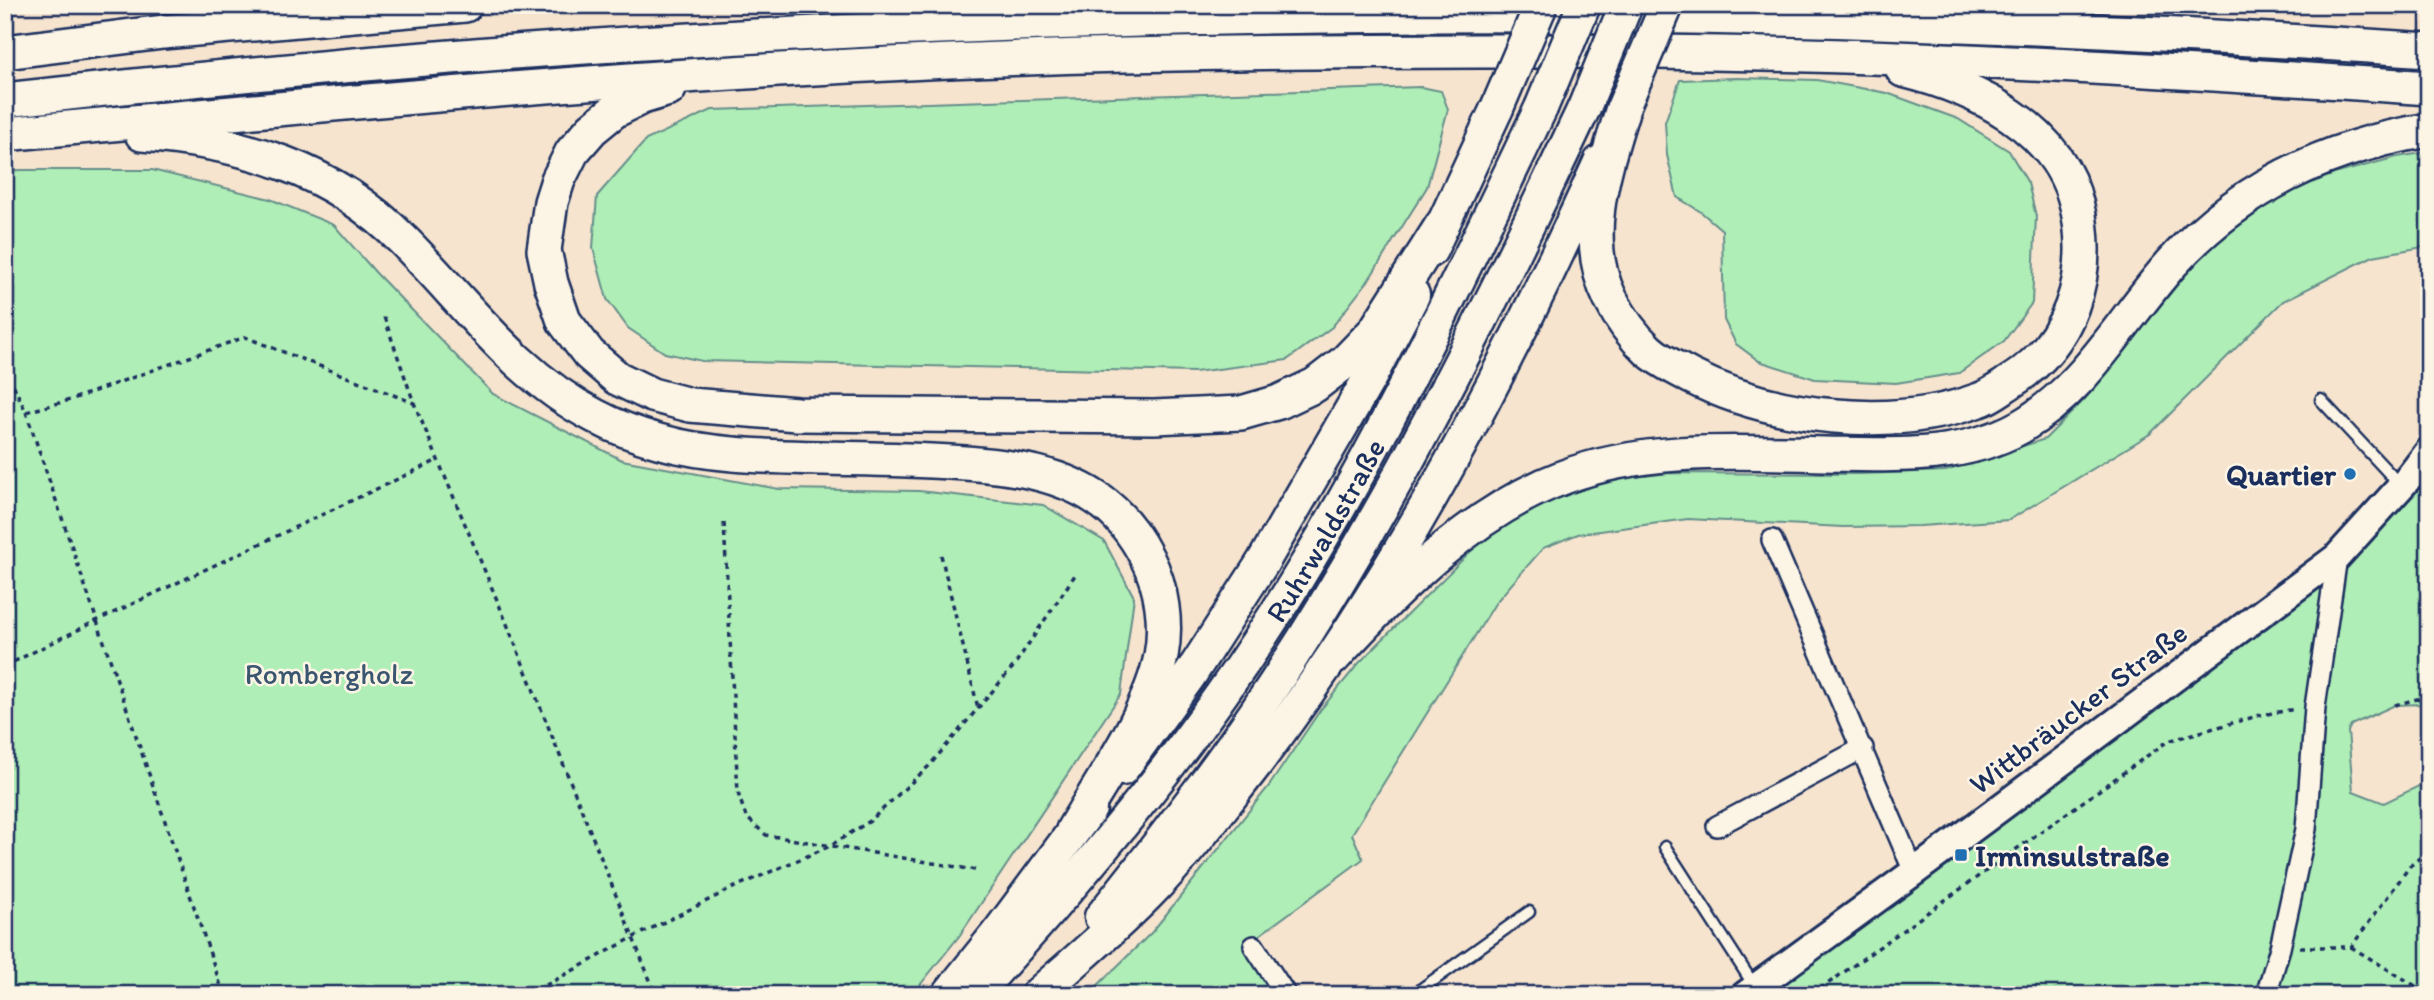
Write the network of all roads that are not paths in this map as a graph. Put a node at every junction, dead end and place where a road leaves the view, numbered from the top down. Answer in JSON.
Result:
{"nodes":[{"id":1,"x":259,"y":5,"type":"edge"},
{"id":2,"x":465,"y":5,"type":"edge"},
{"id":3,"x":1541,"y":5,"type":"edge"},
{"id":4,"x":1584,"y":5,"type":"edge"},
{"id":5,"x":1626,"y":5,"type":"edge"},
{"id":6,"x":1667,"y":5,"type":"edge"},
{"id":7,"x":163,"y":32,"type":"junction"},
{"id":8,"x":2429,"y":50,"type":"edge"},
{"id":9,"x":5,"y":52,"type":"edge"},
{"id":10,"x":1804,"y":55,"type":"junction"},
{"id":11,"x":744,"y":71,"type":"junction"},
{"id":12,"x":2429,"y":88,"type":"edge"},
{"id":13,"x":5,"y":100,"type":"edge"},
{"id":14,"x":1623,"y":108,"type":"junction"},
{"id":15,"x":2429,"y":130,"type":"edge"},
{"id":16,"x":42,"y":131,"type":"junction"},
{"id":17,"x":5,"y":134,"type":"edge"},
{"id":18,"x":1442,"y":225,"type":"junction"},
{"id":19,"x":2322,"y":400,"type":"dead end"},
{"id":20,"x":2429,"y":451,"type":"edge"},
{"id":21,"x":2402,"y":486,"type":"junction"},
{"id":22,"x":1772,"y":540,"type":"dead end"},
{"id":23,"x":2337,"y":556,"type":"junction"},
{"id":24,"x":1333,"y":658,"type":"junction"},
{"id":25,"x":1863,"y":748,"type":"junction"},
{"id":26,"x":1717,"y":827,"type":"dead end"},
{"id":27,"x":1073,"y":830,"type":"junction"},
{"id":28,"x":1665,"y":847,"type":"dead end"},
{"id":29,"x":1914,"y":872,"type":"junction"},
{"id":30,"x":1529,"y":912,"type":"dead end"},
{"id":31,"x":1254,"y":946,"type":"dead end"},
{"id":32,"x":1750,"y":991,"type":"edge"},
{"id":33,"x":948,"y":995,"type":"edge"},
{"id":34,"x":974,"y":995,"type":"edge"},
{"id":35,"x":1036,"y":995,"type":"edge"},
{"id":36,"x":1286,"y":995,"type":"edge"},
{"id":37,"x":1413,"y":995,"type":"edge"},
{"id":38,"x":2266,"y":995,"type":"edge"}],
"edges":[{"from":1,"to":7,"type":"highway"},
{"from":2,"to":7,"type":"highway"},
{"from":3,"to":18,"type":"highway","bridge":true},
{"from":4,"to":34,"type":"highway","name":"Ruhrwaldstraße","bridge":true},
{"from":5,"to":35,"type":"highway","bridge":true},
{"from":6,"to":14,"type":"highway","bridge":true},
{"from":7,"to":9,"type":"highway"},
{"from":8,"to":13,"type":"highway"},
{"from":10,"to":11,"type":"highway"},
{"from":10,"to":12,"type":"highway"},
{"from":10,"to":14,"type":"highway"},
{"from":11,"to":16,"type":"highway"},
{"from":11,"to":18,"type":"highway"},
{"from":14,"to":24,"type":"highway"},
{"from":15,"to":24,"type":"highway"},
{"from":16,"to":17,"type":"highway"},
{"from":16,"to":27,"type":"highway"},
{"from":18,"to":27,"type":"highway"},
{"from":19,"to":21,"type":"lane"},
{"from":20,"to":21,"type":"main road","name":"Wittbräucker Straße"},
{"from":21,"to":23,"type":"main road","name":"Wittbräucker Straße"},
{"from":22,"to":25,"type":"street"},
{"from":23,"to":29,"type":"main road","name":"Wittbräucker Straße"},
{"from":23,"to":38,"type":"street"},
{"from":24,"to":35,"type":"highway"},
{"from":25,"to":26,"type":"street"},
{"from":25,"to":29,"type":"street"},
{"from":27,"to":33,"type":"highway"},
{"from":28,"to":32,"type":"lane"},
{"from":29,"to":32,"type":"main road","name":"Wittbräucker Straße"},
{"from":30,"to":37,"type":"lane"},
{"from":31,"to":36,"type":"street"}]}
